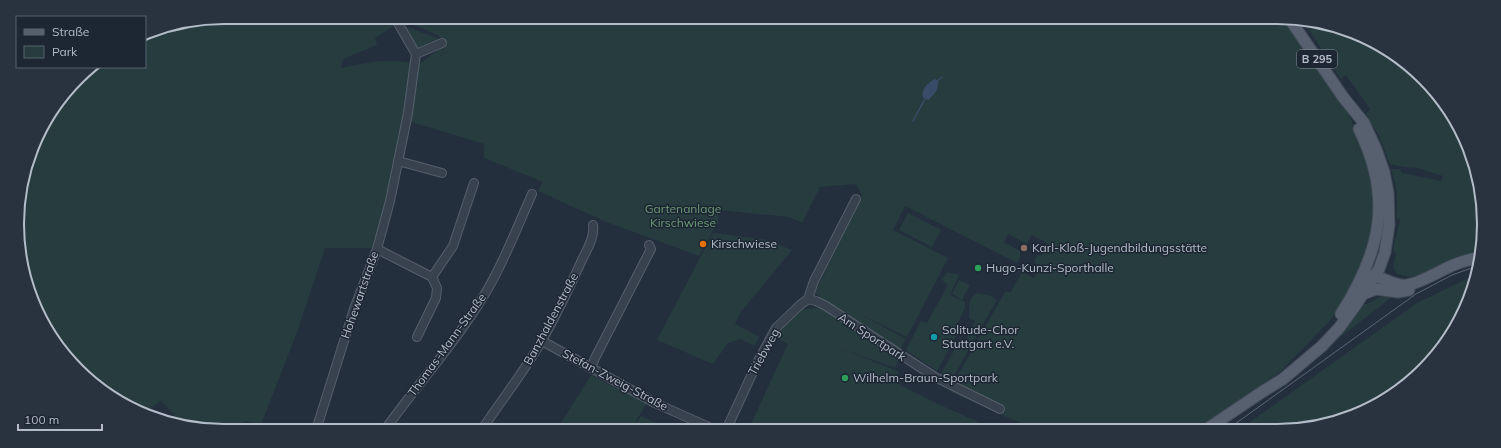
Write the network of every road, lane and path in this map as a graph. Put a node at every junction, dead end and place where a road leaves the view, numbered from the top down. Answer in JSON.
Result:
{"nodes":[{"id":1,"x":399,"y":24,"type":"edge"},
{"id":2,"x":1293,"y":25,"type":"edge"},
{"id":3,"x":442,"y":43,"type":"dead end"},
{"id":4,"x":416,"y":54,"type":"junction"},
{"id":5,"x":1343,"y":97,"type":"junction"},
{"id":6,"x":398,"y":161,"type":"junction"},
{"id":7,"x":442,"y":173,"type":"dead end"},
{"id":8,"x":474,"y":183,"type":"dead end"},
{"id":9,"x":532,"y":194,"type":"dead end"},
{"id":10,"x":856,"y":199,"type":"dead end"},
{"id":11,"x":593,"y":225,"type":"dead end"},
{"id":12,"x":649,"y":245,"type":"dead end"},
{"id":13,"x":377,"y":249,"type":"junction"},
{"id":14,"x":1383,"y":259,"type":"junction"},
{"id":15,"x":1474,"y":259,"type":"edge"},
{"id":16,"x":1467,"y":261,"type":"junction"},
{"id":17,"x":1368,"y":262,"type":"junction"},
{"id":18,"x":432,"y":277,"type":"junction"},
{"id":19,"x":1373,"y":277,"type":"junction"},
{"id":20,"x":1359,"y":281,"type":"junction"},
{"id":21,"x":1396,"y":284,"type":"junction"},
{"id":22,"x":1382,"y":289,"type":"junction"},
{"id":23,"x":1363,"y":294,"type":"junction"},
{"id":24,"x":808,"y":299,"type":"junction"},
{"id":25,"x":417,"y":338,"type":"dead end"},
{"id":26,"x":542,"y":341,"type":"junction"},
{"id":27,"x":591,"y":368,"type":"junction"},
{"id":28,"x":1262,"y":392,"type":"junction"},
{"id":29,"x":1000,"y":409,"type":"dead end"},
{"id":30,"x":318,"y":424,"type":"edge"},
{"id":31,"x":390,"y":424,"type":"edge"},
{"id":32,"x":486,"y":424,"type":"edge"},
{"id":33,"x":702,"y":424,"type":"edge"},
{"id":34,"x":729,"y":424,"type":"edge"},
{"id":35,"x":1214,"y":424,"type":"edge"}],
"edges":[{"from":1,"to":4,"type":"street"},
{"from":2,"to":5,"type":"main road","number":"B 295"},
{"from":3,"to":4,"type":"street"},
{"from":4,"to":6,"type":"street","name":"Hohewartstraße"},
{"from":5,"to":14,"type":"main road","number":"B 295"},
{"from":5,"to":17,"type":"main road","number":"B 295"},
{"from":6,"to":7,"type":"street"},
{"from":6,"to":13,"type":"street","name":"Hohewartstraße"},
{"from":8,"to":18,"type":"street"},
{"from":9,"to":31,"type":"street","name":"Thomas-Mann-Straße"},
{"from":10,"to":24,"type":"street"},
{"from":11,"to":26,"type":"street","name":"Banzhaldenstraße"},
{"from":12,"to":27,"type":"street"},
{"from":13,"to":18,"type":"street"},
{"from":13,"to":30,"type":"street","name":"Hohewartstraße"},
{"from":14,"to":19,"type":"main road","number":"B 295"},
{"from":14,"to":21,"type":"main road"},
{"from":15,"to":16,"type":"main road"},
{"from":16,"to":21,"type":"main road"},
{"from":16,"to":22,"type":"main road"},
{"from":17,"to":19,"type":"main road"},
{"from":17,"to":20,"type":"main road","number":"B 295"},
{"from":18,"to":25,"type":"street"},
{"from":19,"to":20,"type":"main road"},
{"from":19,"to":21,"type":"main road"},
{"from":19,"to":22,"type":"main road"},
{"from":19,"to":23,"type":"main road","number":"B 295"},
{"from":20,"to":28,"type":"main road","number":"B 295"},
{"from":22,"to":23,"type":"main road"},
{"from":23,"to":28,"type":"main road","number":"B 295"},
{"from":24,"to":29,"type":"street","name":"Am Sportpark"},
{"from":24,"to":34,"type":"street","name":"Triebweg"},
{"from":26,"to":27,"type":"street","name":"Stefan-Zweig-Straße"},
{"from":26,"to":32,"type":"street","name":"Banzhaldenstraße"},
{"from":27,"to":33,"type":"street","name":"Stefan-Zweig-Straße"},
{"from":28,"to":35,"type":"main road","number":"B 295"}]}
